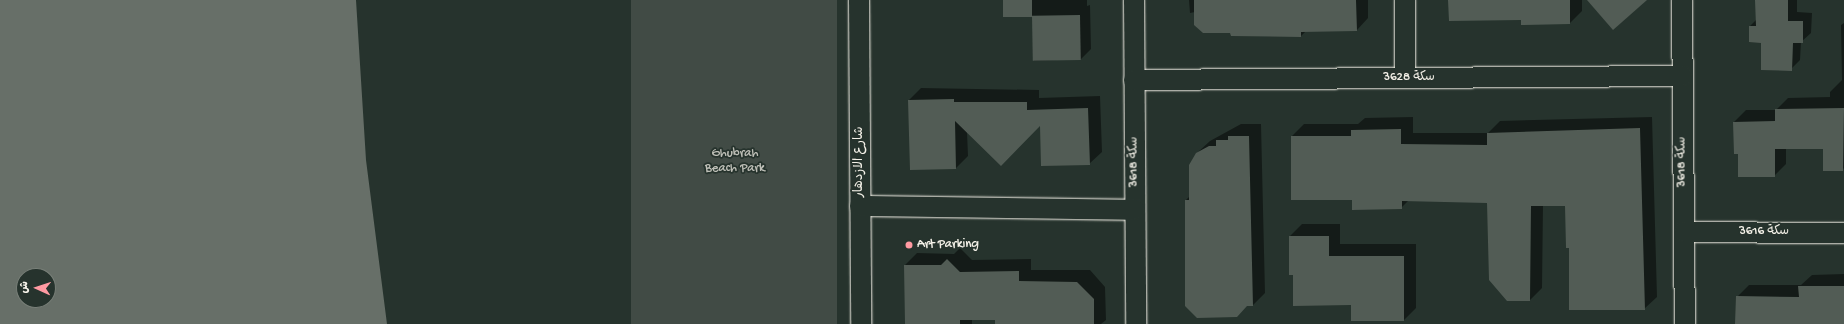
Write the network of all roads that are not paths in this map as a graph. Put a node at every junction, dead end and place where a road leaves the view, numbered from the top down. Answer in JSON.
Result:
{"nodes":[{"id":1,"x":859,"y":0,"type":"edge"},
{"id":2,"x":1134,"y":0,"type":"edge"},
{"id":3,"x":1405,"y":0,"type":"edge"},
{"id":4,"x":1682,"y":0,"type":"edge"},
{"id":5,"x":1683,"y":76,"type":"junction"},
{"id":6,"x":1405,"y":78,"type":"junction"},
{"id":7,"x":1134,"y":80,"type":"junction"},
{"id":8,"x":860,"y":206,"type":"junction"},
{"id":9,"x":1135,"y":210,"type":"junction"},
{"id":10,"x":1684,"y":232,"type":"junction"},
{"id":11,"x":1844,"y":233,"type":"edge"},
{"id":12,"x":861,"y":324,"type":"edge"},
{"id":13,"x":1136,"y":324,"type":"edge"},
{"id":14,"x":1684,"y":324,"type":"edge"}],
"edges":[{"from":1,"to":8,"type":"street","name":"شارع الازدهار"},
{"from":2,"to":7,"type":"street","name":"سكة 3618"},
{"from":3,"to":6,"type":"street"},
{"from":4,"to":5,"type":"street","name":"سكة 3618"},
{"from":5,"to":6,"type":"street","name":"سكة 3628"},
{"from":5,"to":10,"type":"street","name":"سكة 3618"},
{"from":6,"to":7,"type":"street","name":"سكة 3628"},
{"from":7,"to":9,"type":"street","name":"سكة 3618"},
{"from":8,"to":9,"type":"street"},
{"from":8,"to":12,"type":"street","name":"شارع الازدهار"},
{"from":9,"to":13,"type":"street","name":"سكة 3618"},
{"from":10,"to":11,"type":"street","name":"سكة 3616"},
{"from":10,"to":14,"type":"street","name":"سكة 3618"}]}
